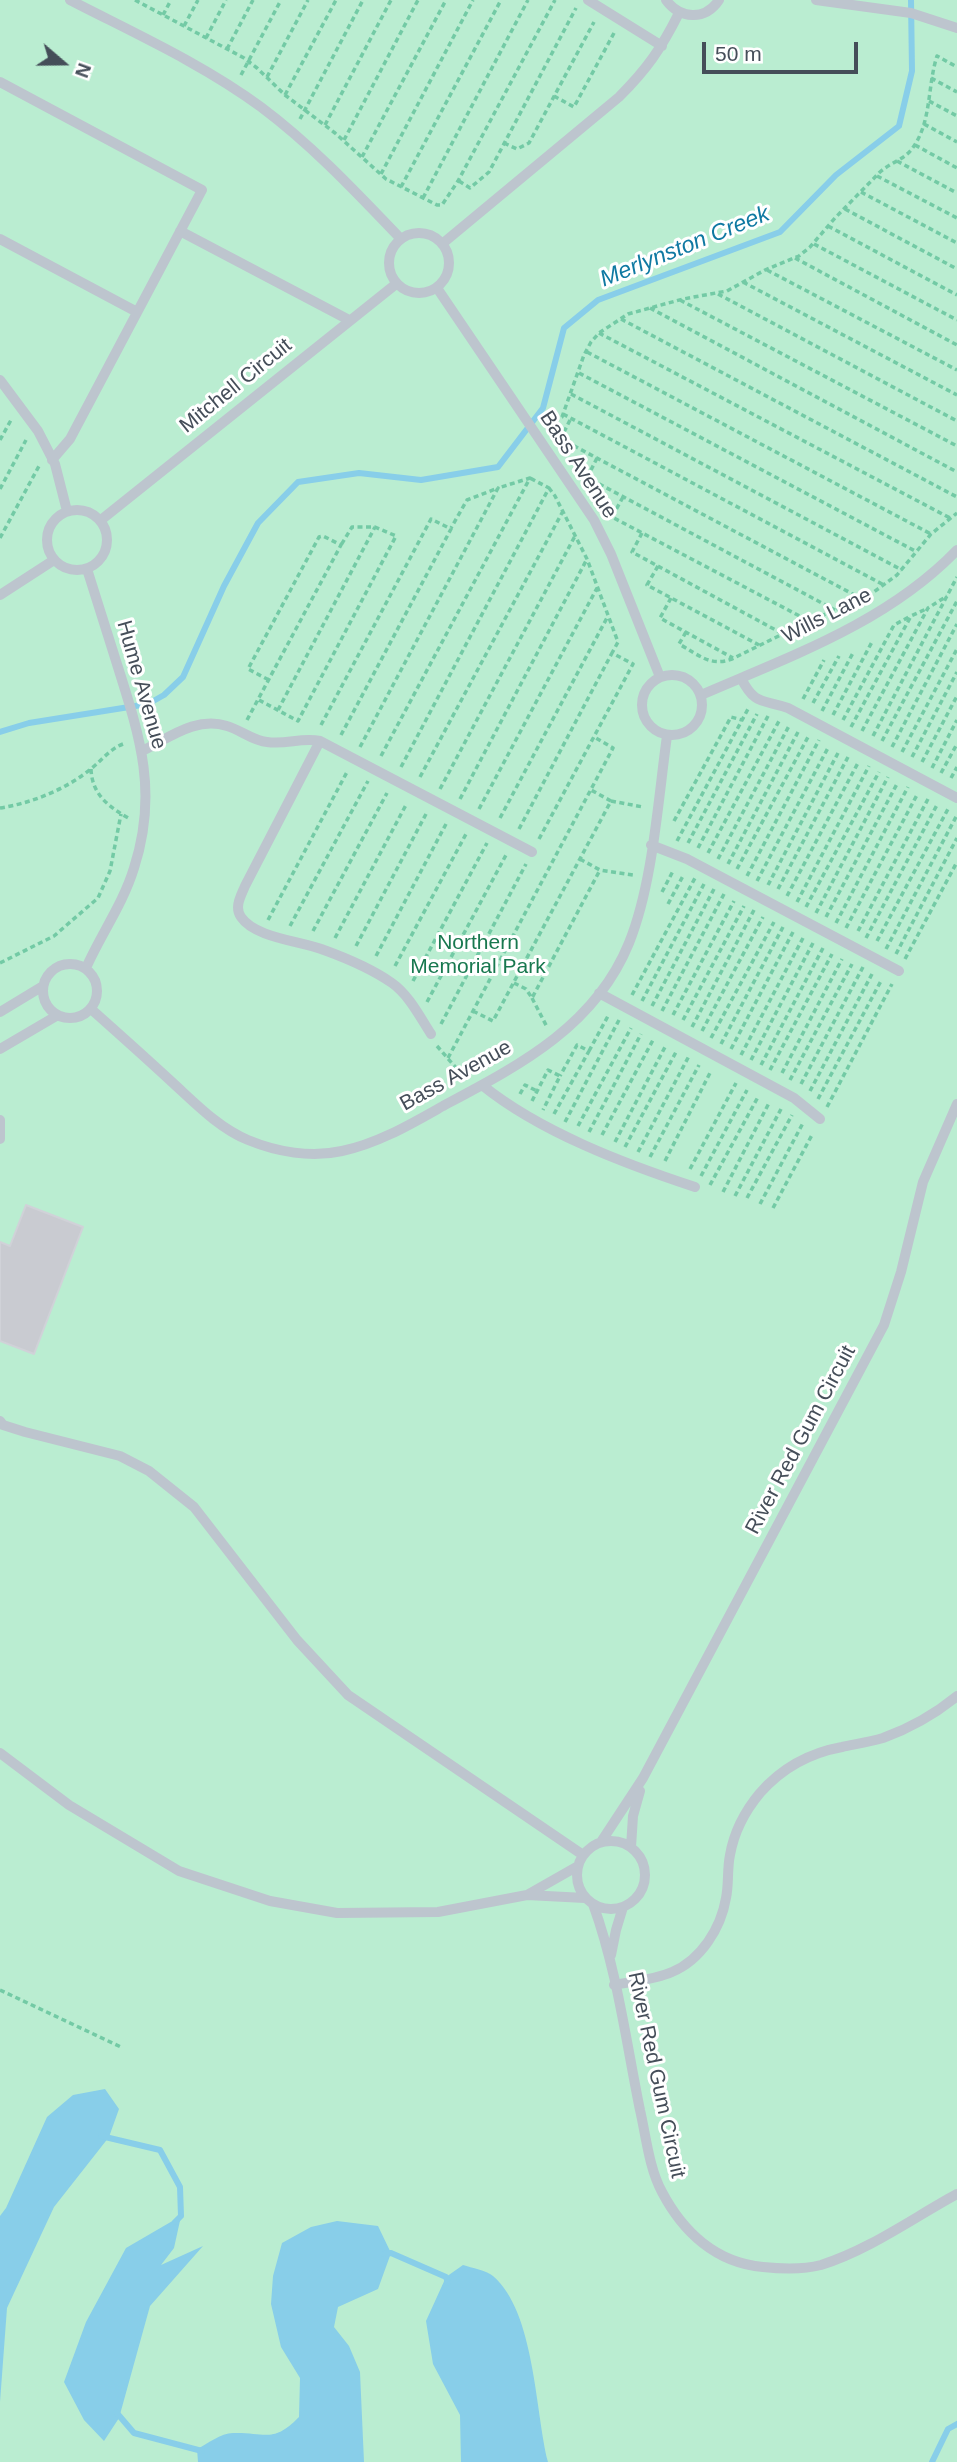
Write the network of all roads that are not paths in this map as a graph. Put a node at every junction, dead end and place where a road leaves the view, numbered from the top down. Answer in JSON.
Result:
{"nodes":[{"id":1,"x":70,"y":0,"type":"edge"},
{"id":2,"x":588,"y":0,"type":"edge"},
{"id":3,"x":666,"y":0,"type":"edge"},
{"id":4,"x":719,"y":0,"type":"edge"},
{"id":5,"x":816,"y":0,"type":"edge"},
{"id":6,"x":679,"y":13,"type":"junction"},
{"id":7,"x":957,"y":28,"type":"edge"},
{"id":8,"x":662,"y":46,"type":"junction"},
{"id":9,"x":0,"y":82,"type":"edge"},
{"id":10,"x":180,"y":231,"type":"junction"},
{"id":11,"x":0,"y":239,"type":"edge"},
{"id":12,"x":401,"y":239,"type":"junction"},
{"id":13,"x":442,"y":244,"type":"junction"},
{"id":14,"x":396,"y":284,"type":"junction"},
{"id":15,"x":437,"y":288,"type":"junction"},
{"id":16,"x":137,"y":312,"type":"junction"},
{"id":17,"x":349,"y":320,"type":"junction"},
{"id":18,"x":0,"y":380,"type":"edge"},
{"id":19,"x":50,"y":455,"type":"junction"},
{"id":20,"x":67,"y":511,"type":"junction"},
{"id":21,"x":101,"y":520,"type":"junction"},
{"id":22,"x":957,"y":550,"type":"edge"},
{"id":23,"x":54,"y":560,"type":"junction"},
{"id":24,"x":953,"y":562,"type":"edge"},
{"id":25,"x":87,"y":569,"type":"junction"},
{"id":26,"x":0,"y":595,"type":"edge"},
{"id":27,"x":660,"y":677,"type":"junction"},
{"id":28,"x":741,"y":678,"type":"junction"},
{"id":29,"x":701,"y":695,"type":"junction"},
{"id":30,"x":667,"y":736,"type":"junction"},
{"id":31,"x":317,"y":740,"type":"junction"},
{"id":32,"x":142,"y":751,"type":"junction"},
{"id":33,"x":957,"y":798,"type":"edge"},
{"id":34,"x":651,"y":845,"type":"junction"},
{"id":35,"x":532,"y":852,"type":"road end"},
{"id":36,"x":86,"y":968,"type":"junction"},
{"id":37,"x":899,"y":971,"type":"road end"},
{"id":38,"x":43,"y":986,"type":"junction"},
{"id":39,"x":599,"y":993,"type":"junction"},
{"id":40,"x":91,"y":1009,"type":"junction"},
{"id":41,"x":0,"y":1012,"type":"edge"},
{"id":42,"x":58,"y":1016,"type":"junction"},
{"id":43,"x":431,"y":1034,"type":"road end"},
{"id":44,"x":0,"y":1049,"type":"edge"},
{"id":45,"x":478,"y":1087,"type":"junction"},
{"id":46,"x":957,"y":1104,"type":"edge"},
{"id":47,"x":820,"y":1119,"type":"road end"},
{"id":48,"x":0,"y":1120,"type":"edge"},
{"id":49,"x":0,"y":1139,"type":"edge"},
{"id":50,"x":695,"y":1187,"type":"road end"},
{"id":51,"x":0,"y":1421,"type":"edge"},
{"id":52,"x":957,"y":1696,"type":"edge"},
{"id":53,"x":0,"y":1753,"type":"edge"},
{"id":54,"x":643,"y":1779,"type":"junction"},
{"id":55,"x":601,"y":1842,"type":"junction"},
{"id":56,"x":631,"y":1847,"type":"junction"},
{"id":57,"x":580,"y":1861,"type":"junction"},
{"id":58,"x":527,"y":1895,"type":"junction"},
{"id":59,"x":589,"y":1901,"type":"junction"},
{"id":60,"x":623,"y":1907,"type":"junction"},
{"id":61,"x":611,"y":1958,"type":"junction"},
{"id":62,"x":614,"y":1985,"type":"junction"},
{"id":63,"x":957,"y":2194,"type":"edge"}],
"edges":[{"from":1,"to":12,"type":"lane"},
{"from":2,"to":8,"type":"lane"},
{"from":3,"to":6,"type":"lane"},
{"from":4,"to":6,"type":"lane"},
{"from":5,"to":7,"type":"lane"},
{"from":6,"to":8,"type":"lane"},
{"from":8,"to":13,"type":"lane"},
{"from":9,"to":10,"type":"lane"},
{"from":10,"to":16,"type":"lane"},
{"from":10,"to":17,"type":"lane"},
{"from":11,"to":16,"type":"lane"},
{"from":12,"to":13,"type":"lane"},
{"from":12,"to":14,"type":"lane"},
{"from":13,"to":15,"type":"lane"},
{"from":14,"to":15,"type":"lane"},
{"from":14,"to":17,"type":"lane","name":"Mitchell Circuit"},
{"from":15,"to":27,"type":"lane","name":"Bass Avenue"},
{"from":16,"to":19,"type":"lane"},
{"from":17,"to":21,"type":"lane","name":"Mitchell Circuit"},
{"from":18,"to":19,"type":"lane"},
{"from":19,"to":20,"type":"lane"},
{"from":20,"to":21,"type":"lane"},
{"from":20,"to":23,"type":"lane"},
{"from":21,"to":25,"type":"lane"},
{"from":22,"to":24,"type":"lane","name":"Wills Lane"},
{"from":23,"to":25,"type":"lane"},
{"from":23,"to":26,"type":"lane"},
{"from":24,"to":28,"type":"lane","name":"Wills Lane"},
{"from":25,"to":32,"type":"lane","name":"Hume Avenue"},
{"from":27,"to":29,"type":"lane"},
{"from":27,"to":30,"type":"lane"},
{"from":28,"to":29,"type":"lane","name":"Wills Lane"},
{"from":28,"to":33,"type":"lane"},
{"from":29,"to":30,"type":"lane"},
{"from":30,"to":34,"type":"lane","name":"Bass Avenue"},
{"from":31,"to":32,"type":"lane"},
{"from":31,"to":35,"type":"lane"},
{"from":31,"to":43,"type":"lane"},
{"from":32,"to":36,"type":"lane","name":"Hume Avenue"},
{"from":34,"to":37,"type":"lane"},
{"from":34,"to":39,"type":"lane","name":"Bass Avenue"},
{"from":36,"to":38,"type":"lane"},
{"from":36,"to":40,"type":"lane"},
{"from":38,"to":41,"type":"lane"},
{"from":38,"to":42,"type":"lane"},
{"from":39,"to":45,"type":"lane","name":"Bass Avenue"},
{"from":39,"to":47,"type":"lane"},
{"from":40,"to":42,"type":"lane"},
{"from":40,"to":45,"type":"lane","name":"Bass Avenue"},
{"from":42,"to":44,"type":"lane"},
{"from":45,"to":50,"type":"lane"},
{"from":46,"to":54,"type":"lane","name":"River Red Gum Circuit"},
{"from":48,"to":49,"type":"lane"},
{"from":51,"to":57,"type":"lane"},
{"from":52,"to":62,"type":"lane"},
{"from":53,"to":58,"type":"lane"},
{"from":54,"to":55,"type":"lane","name":"River Red Gum Circuit"},
{"from":54,"to":56,"type":"lane","name":"River Red Gum Circuit"},
{"from":55,"to":56,"type":"lane"},
{"from":55,"to":57,"type":"lane"},
{"from":56,"to":60,"type":"lane"},
{"from":57,"to":58,"type":"lane"},
{"from":57,"to":59,"type":"lane"},
{"from":58,"to":59,"type":"lane"},
{"from":59,"to":60,"type":"lane"},
{"from":59,"to":61,"type":"lane","name":"River Red Gum Circuit"},
{"from":60,"to":61,"type":"lane","name":"River Red Gum Circuit"},
{"from":61,"to":62,"type":"lane","name":"River Red Gum Circuit"},
{"from":62,"to":63,"type":"lane","name":"River Red Gum Circuit"}]}
